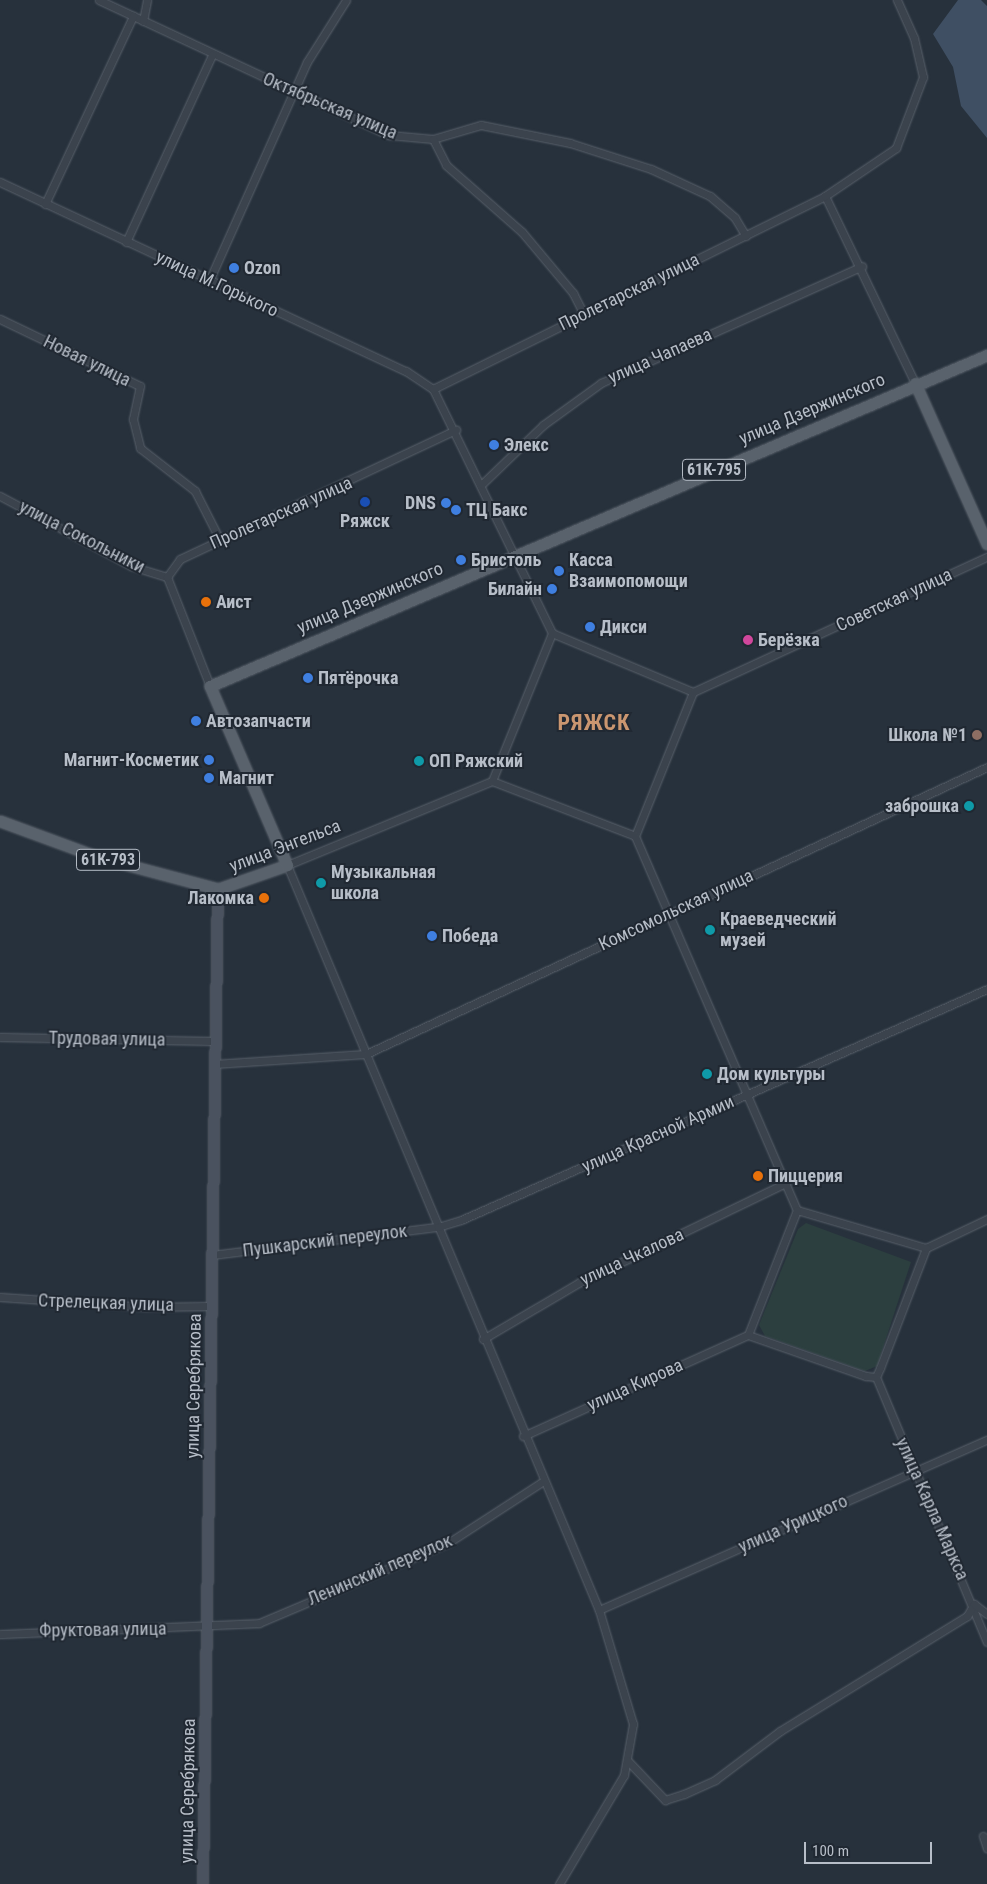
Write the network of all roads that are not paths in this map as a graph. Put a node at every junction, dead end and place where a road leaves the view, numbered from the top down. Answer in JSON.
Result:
{"nodes":[{"id":1,"x":99,"y":0,"type":"edge"},
{"id":2,"x":147,"y":0,"type":"edge"},
{"id":3,"x":346,"y":0,"type":"edge"},
{"id":4,"x":897,"y":0,"type":"edge"},
{"id":5,"x":133,"y":16,"type":"junction"},
{"id":6,"x":143,"y":21,"type":"junction"},
{"id":7,"x":212,"y":55,"type":"junction"},
{"id":8,"x":296,"y":91,"type":"junction"},
{"id":9,"x":433,"y":139,"type":"junction"},
{"id":10,"x":0,"y":182,"type":"edge"},
{"id":11,"x":825,"y":196,"type":"junction"},
{"id":12,"x":46,"y":204,"type":"junction"},
{"id":13,"x":746,"y":236,"type":"junction"},
{"id":14,"x":126,"y":242,"type":"junction"},
{"id":15,"x":862,"y":266,"type":"junction"},
{"id":16,"x":209,"y":281,"type":"junction"},
{"id":17,"x":583,"y":313,"type":"junction"},
{"id":18,"x":0,"y":319,"type":"edge"},
{"id":19,"x":987,"y":355,"type":"edge"},
{"id":20,"x":915,"y":383,"type":"junction"},
{"id":21,"x":433,"y":389,"type":"junction"},
{"id":22,"x":456,"y":430,"type":"junction"},
{"id":23,"x":482,"y":484,"type":"junction"},
{"id":24,"x":0,"y":496,"type":"edge"},
{"id":25,"x":220,"y":540,"type":"junction"},
{"id":26,"x":987,"y":544,"type":"edge"},
{"id":27,"x":513,"y":556,"type":"junction"},
{"id":28,"x":987,"y":557,"type":"edge"},
{"id":29,"x":167,"y":577,"type":"junction"},
{"id":30,"x":552,"y":633,"type":"junction"},
{"id":31,"x":210,"y":686,"type":"junction"},
{"id":32,"x":693,"y":692,"type":"junction"},
{"id":33,"x":987,"y":767,"type":"edge"},
{"id":34,"x":492,"y":781,"type":"junction"},
{"id":35,"x":0,"y":821,"type":"edge"},
{"id":36,"x":635,"y":836,"type":"junction"},
{"id":37,"x":287,"y":865,"type":"junction"},
{"id":38,"x":218,"y":889,"type":"junction"},
{"id":39,"x":671,"y":912,"type":"junction"},
{"id":40,"x":987,"y":989,"type":"edge"},
{"id":41,"x":0,"y":1037,"type":"edge"},
{"id":42,"x":214,"y":1041,"type":"junction"},
{"id":43,"x":366,"y":1054,"type":"junction"},
{"id":44,"x":214,"y":1064,"type":"junction"},
{"id":45,"x":748,"y":1095,"type":"junction"},
{"id":46,"x":786,"y":1183,"type":"junction"},
{"id":47,"x":797,"y":1210,"type":"junction"},
{"id":48,"x":987,"y":1219,"type":"edge"},
{"id":49,"x":438,"y":1227,"type":"junction"},
{"id":50,"x":926,"y":1248,"type":"junction"},
{"id":51,"x":212,"y":1255,"type":"junction"},
{"id":52,"x":0,"y":1297,"type":"edge"},
{"id":53,"x":211,"y":1306,"type":"junction"},
{"id":54,"x":748,"y":1335,"type":"junction"},
{"id":55,"x":483,"y":1339,"type":"junction"},
{"id":56,"x":876,"y":1377,"type":"junction"},
{"id":57,"x":523,"y":1436,"type":"junction"},
{"id":58,"x":987,"y":1440,"type":"edge"},
{"id":59,"x":914,"y":1469,"type":"junction"},
{"id":60,"x":542,"y":1482,"type":"junction"},
{"id":61,"x":974,"y":1604,"type":"junction"},
{"id":62,"x":599,"y":1610,"type":"junction"},
{"id":63,"x":987,"y":1614,"type":"edge"},
{"id":64,"x":207,"y":1627,"type":"junction"},
{"id":65,"x":0,"y":1634,"type":"edge"},
{"id":66,"x":987,"y":1642,"type":"edge"},
{"id":67,"x":628,"y":1761,"type":"junction"},
{"id":68,"x":983,"y":1836,"type":"dead end"},
{"id":69,"x":987,"y":1848,"type":"edge"},
{"id":70,"x":203,"y":1884,"type":"edge"},
{"id":71,"x":559,"y":1884,"type":"edge"}],
"edges":[{"from":1,"to":5,"type":"street","name":"Октябрьская улица"},
{"from":2,"to":6,"type":"street"},
{"from":3,"to":8,"type":"street"},
{"from":4,"to":11,"type":"street","name":"Пролетарская улица"},
{"from":5,"to":6,"type":"street","name":"Октябрьская улица"},
{"from":5,"to":12,"type":"street"},
{"from":6,"to":7,"type":"street","name":"Октябрьская улица"},
{"from":7,"to":8,"type":"street","name":"Октябрьская улица"},
{"from":7,"to":14,"type":"street"},
{"from":8,"to":9,"type":"street","name":"Октябрьская улица"},
{"from":8,"to":16,"type":"street"},
{"from":9,"to":13,"type":"street"},
{"from":9,"to":17,"type":"street"},
{"from":10,"to":12,"type":"street","name":"улица М.Горького"},
{"from":11,"to":13,"type":"street","name":"Пролетарская улица"},
{"from":11,"to":15,"type":"street"},
{"from":12,"to":14,"type":"street","name":"улица М.Горького"},
{"from":13,"to":17,"type":"street","name":"Пролетарская улица"},
{"from":14,"to":16,"type":"street","name":"улица М.Горького"},
{"from":15,"to":20,"type":"street"},
{"from":15,"to":23,"type":"street","name":"улица Чапаева"},
{"from":16,"to":21,"type":"street","name":"улица М.Горького"},
{"from":17,"to":21,"type":"street","name":"Пролетарская улица"},
{"from":18,"to":25,"type":"street","name":"Новая улица"},
{"from":19,"to":20,"type":"main road","name":"улица Дзержинского","number":"61К-795"},
{"from":20,"to":26,"type":"main road"},
{"from":20,"to":27,"type":"main road","name":"улица Дзержинского","number":"61К-795"},
{"from":21,"to":22,"type":"street"},
{"from":22,"to":23,"type":"street"},
{"from":22,"to":25,"type":"street","name":"Пролетарская улица"},
{"from":23,"to":27,"type":"street"},
{"from":24,"to":29,"type":"street","name":"улица Сокольники"},
{"from":25,"to":29,"type":"street","name":"Пролетарская улица"},
{"from":27,"to":30,"type":"street"},
{"from":27,"to":31,"type":"main road","name":"улица Дзержинского","number":"61К-795"},
{"from":28,"to":32,"type":"street","name":"Советская улица"},
{"from":29,"to":31,"type":"street","name":"улица Сокольники"},
{"from":30,"to":32,"type":"street"},
{"from":30,"to":34,"type":"street"},
{"from":31,"to":37,"type":"main road"},
{"from":32,"to":36,"type":"street"},
{"from":33,"to":39,"type":"street","name":"Комсомольская улица"},
{"from":34,"to":36,"type":"street"},
{"from":34,"to":37,"type":"street","name":"улица Энгельса"},
{"from":35,"to":38,"type":"main road","name":"улица Энгельса","number":"61К-793"},
{"from":36,"to":39,"type":"street"},
{"from":37,"to":38,"type":"main road","name":"улица Энгельса"},
{"from":37,"to":43,"type":"street"},
{"from":38,"to":42,"type":"main road","name":"улица Серебрякова"},
{"from":39,"to":43,"type":"street","name":"Комсомольская улица"},
{"from":39,"to":45,"type":"street"},
{"from":40,"to":45,"type":"street","name":"улица Красной Армии"},
{"from":41,"to":42,"type":"street","name":"Трудовая улица"},
{"from":42,"to":44,"type":"main road","name":"улица Серебрякова"},
{"from":43,"to":44,"type":"street"},
{"from":43,"to":49,"type":"street"},
{"from":44,"to":51,"type":"main road","name":"улица Серебрякова"},
{"from":45,"to":46,"type":"street"},
{"from":45,"to":49,"type":"street","name":"улица Красной Армии"},
{"from":46,"to":47,"type":"street"},
{"from":46,"to":55,"type":"street","name":"улица Чкалова"},
{"from":47,"to":50,"type":"street"},
{"from":47,"to":54,"type":"street"},
{"from":48,"to":50,"type":"street"},
{"from":49,"to":51,"type":"street","name":"Пушкарский переулок"},
{"from":49,"to":55,"type":"street"},
{"from":50,"to":56,"type":"street"},
{"from":51,"to":53,"type":"main road","name":"улица Серебрякова"},
{"from":52,"to":53,"type":"street","name":"Стрелецкая улица"},
{"from":53,"to":64,"type":"main road","name":"улица Серебрякова"},
{"from":54,"to":56,"type":"street"},
{"from":54,"to":57,"type":"street","name":"улица Кирова"},
{"from":55,"to":57,"type":"street"},
{"from":56,"to":59,"type":"street","name":"улица Карла Маркса"},
{"from":57,"to":60,"type":"street"},
{"from":58,"to":59,"type":"street","name":"улица Урицкого"},
{"from":59,"to":61,"type":"street","name":"улица Карла Маркса"},
{"from":59,"to":62,"type":"street","name":"улица Урицкого"},
{"from":60,"to":62,"type":"street"},
{"from":60,"to":64,"type":"street","name":"Ленинский переулок"},
{"from":61,"to":63,"type":"street"},
{"from":61,"to":66,"type":"street","name":"улица Карла Маркса"},
{"from":61,"to":67,"type":"street"},
{"from":62,"to":67,"type":"street"},
{"from":64,"to":65,"type":"street","name":"Фруктовая улица"},
{"from":64,"to":70,"type":"main road","name":"улица Серебрякова"},
{"from":67,"to":71,"type":"street"},
{"from":68,"to":69,"type":"street"}]}
